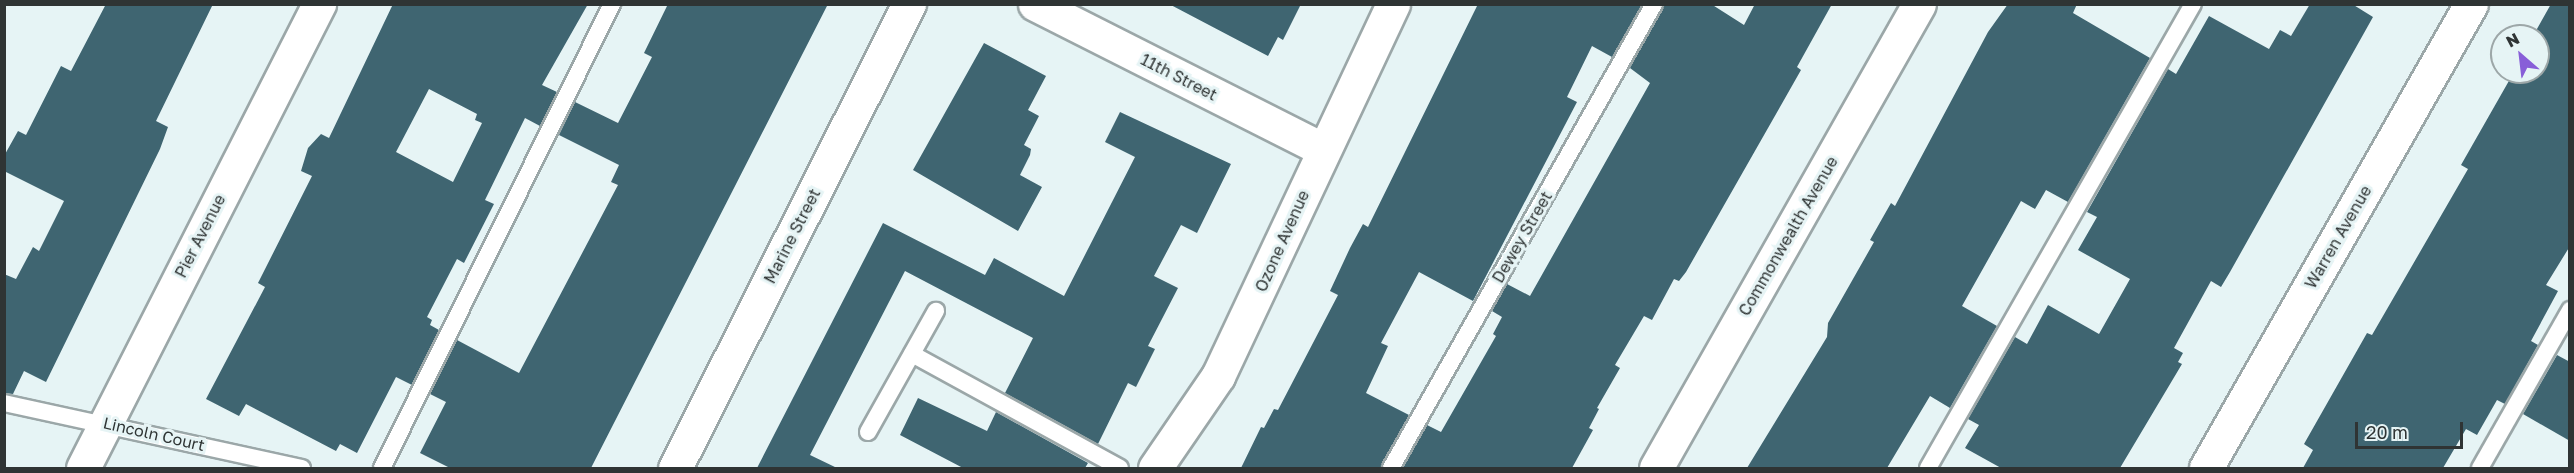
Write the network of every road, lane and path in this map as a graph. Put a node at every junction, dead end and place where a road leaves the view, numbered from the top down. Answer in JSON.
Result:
{"nodes":[{"id":1,"x":319,"y":4,"type":"edge"},
{"id":2,"x":612,"y":4,"type":"edge"},
{"id":3,"x":909,"y":4,"type":"edge"},
{"id":4,"x":1035,"y":4,"type":"edge"},
{"id":5,"x":1393,"y":4,"type":"edge"},
{"id":6,"x":1654,"y":4,"type":"edge"},
{"id":7,"x":1919,"y":4,"type":"edge"},
{"id":8,"x":2193,"y":4,"type":"edge"},
{"id":9,"x":2471,"y":4,"type":"edge"},
{"id":10,"x":1322,"y":149,"type":"junction"},
{"id":11,"x":2570,"y":310,"type":"edge"},
{"id":12,"x":936,"y":311,"type":"dead end"},
{"id":13,"x":912,"y":354,"type":"junction"},
{"id":14,"x":4,"y":403,"type":"edge"},
{"id":15,"x":105,"y":423,"type":"junction"},
{"id":16,"x":868,"y":432,"type":"dead end"},
{"id":17,"x":83,"y":468,"type":"edge"},
{"id":18,"x":302,"y":468,"type":"edge"},
{"id":19,"x":382,"y":468,"type":"edge"},
{"id":20,"x":675,"y":468,"type":"edge"},
{"id":21,"x":1120,"y":468,"type":"edge"},
{"id":22,"x":1155,"y":468,"type":"edge"},
{"id":23,"x":1391,"y":468,"type":"edge"},
{"id":24,"x":1656,"y":468,"type":"edge"},
{"id":25,"x":1928,"y":468,"type":"edge"},
{"id":26,"x":2205,"y":468,"type":"edge"},
{"id":27,"x":2480,"y":468,"type":"edge"}],
"edges":[{"from":1,"to":15,"type":"street","name":"Pier Avenue"},
{"from":2,"to":19,"type":"lane"},
{"from":3,"to":20,"type":"street","name":"Marine Street"},
{"from":4,"to":10,"type":"street","name":"11th Street"},
{"from":5,"to":10,"type":"street","name":"Ozone Avenue"},
{"from":6,"to":23,"type":"lane","name":"Dewey Street"},
{"from":7,"to":24,"type":"street","name":"Commonwealth Avenue"},
{"from":8,"to":25,"type":"lane"},
{"from":9,"to":26,"type":"street","name":"Warren Avenue"},
{"from":10,"to":22,"type":"street","name":"Ozone Avenue"},
{"from":11,"to":27,"type":"lane"},
{"from":12,"to":13,"type":"lane"},
{"from":13,"to":16,"type":"lane"},
{"from":13,"to":21,"type":"lane"},
{"from":14,"to":15,"type":"lane","name":"Lincoln Court"},
{"from":15,"to":17,"type":"street","name":"Pier Avenue"},
{"from":15,"to":18,"type":"lane","name":"Lincoln Court"}]}
